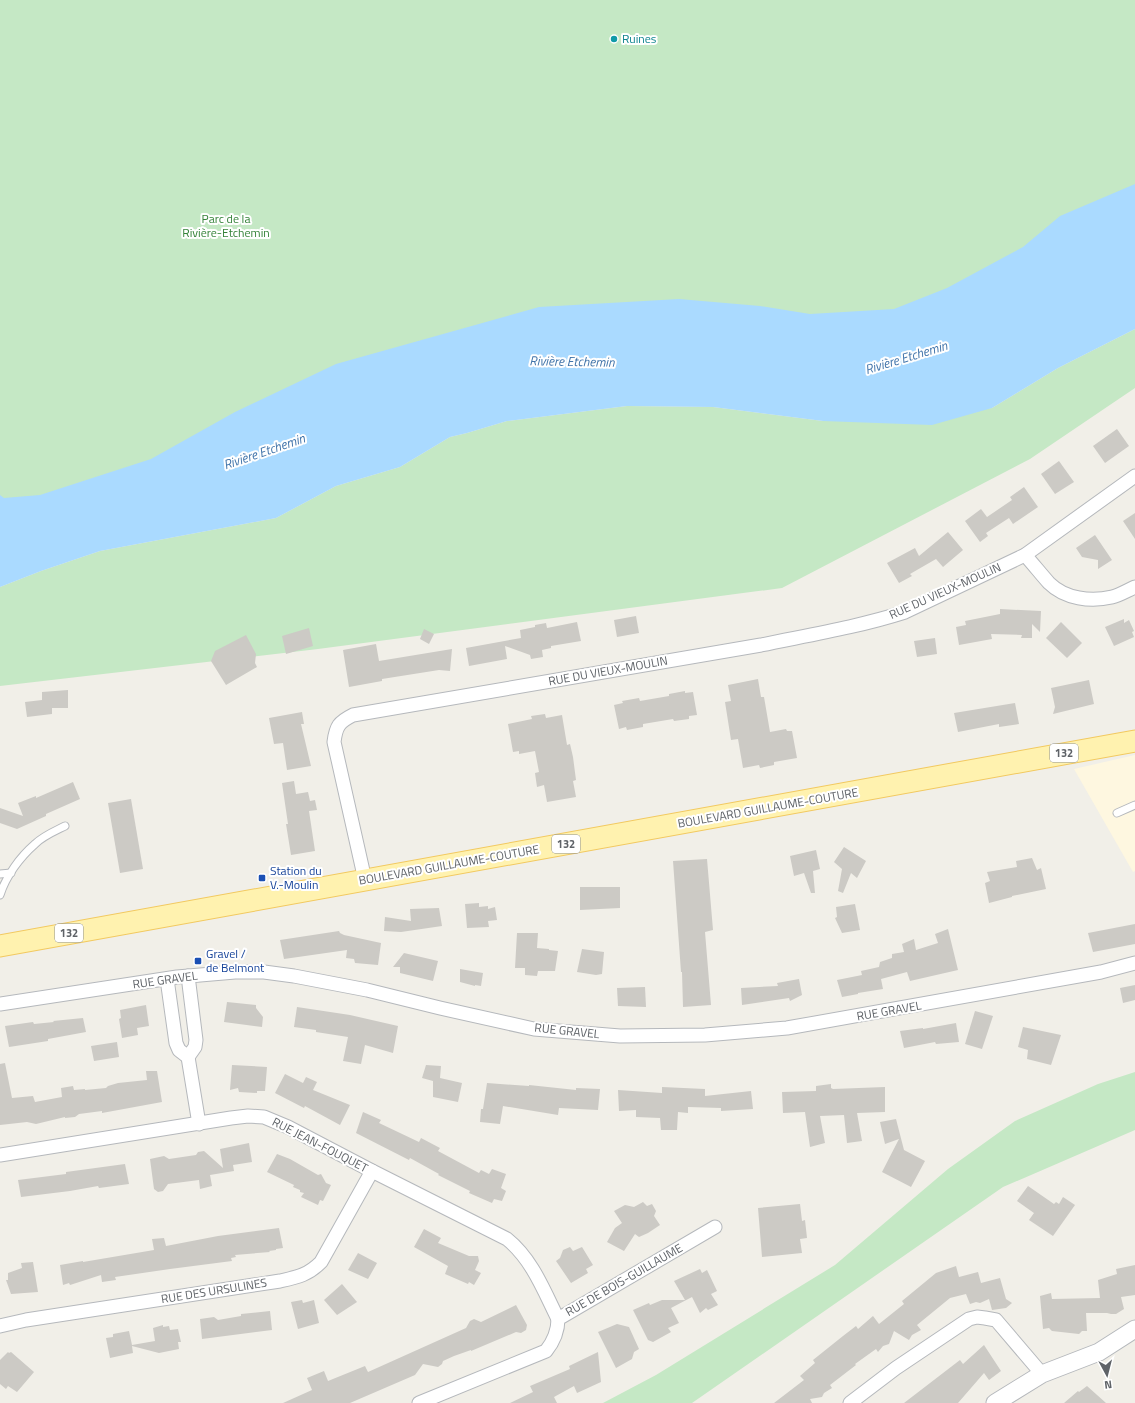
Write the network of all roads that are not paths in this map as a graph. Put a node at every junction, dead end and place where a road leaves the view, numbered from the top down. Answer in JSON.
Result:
{"nodes":[{"id":1,"x":1135,"y":476,"type":"edge"},
{"id":2,"x":1025,"y":555,"type":"junction"},
{"id":3,"x":1135,"y":587,"type":"edge"},
{"id":4,"x":1135,"y":741,"type":"edge"},
{"id":5,"x":1135,"y":805,"type":"edge"},
{"id":6,"x":1117,"y":813,"type":"dead end"},
{"id":7,"x":65,"y":826,"type":"dead end"},
{"id":8,"x":11,"y":873,"type":"junction"},
{"id":9,"x":0,"y":874,"type":"edge"},
{"id":10,"x":365,"y":880,"type":"junction"},
{"id":11,"x":0,"y":895,"type":"edge"},
{"id":12,"x":0,"y":946,"type":"edge"},
{"id":13,"x":1135,"y":963,"type":"edge"},
{"id":14,"x":188,"y":976,"type":"junction"},
{"id":15,"x":167,"y":979,"type":"junction"},
{"id":16,"x":0,"y":1004,"type":"edge"},
{"id":17,"x":188,"y":1057,"type":"junction"},
{"id":18,"x":199,"y":1124,"type":"junction"},
{"id":19,"x":0,"y":1155,"type":"edge"},
{"id":20,"x":372,"y":1171,"type":"junction"},
{"id":21,"x":715,"y":1227,"type":"dead end"},
{"id":22,"x":558,"y":1319,"type":"junction"},
{"id":23,"x":0,"y":1326,"type":"edge"},
{"id":24,"x":1135,"y":1328,"type":"edge"},
{"id":25,"x":1042,"y":1374,"type":"junction"},
{"id":26,"x":419,"y":1403,"type":"edge"},
{"id":27,"x":850,"y":1403,"type":"edge"},
{"id":28,"x":995,"y":1403,"type":"edge"}],
"edges":[{"from":1,"to":2,"type":"street","name":"RUE DU VIEUX-MOULIN"},
{"from":2,"to":3,"type":"street"},
{"from":2,"to":10,"type":"street","name":"RUE DU VIEUX-MOULIN"},
{"from":4,"to":10,"type":"main road","name":"BOULEVARD GUILLAUME-COUTURE","number":"132"},
{"from":5,"to":6,"type":"lane"},
{"from":7,"to":8,"type":"lane"},
{"from":8,"to":9,"type":"lane"},
{"from":8,"to":11,"type":"lane"},
{"from":10,"to":12,"type":"main road","name":"BOULEVARD GUILLAUME-COUTURE","number":"132"},
{"from":13,"to":14,"type":"street","name":"RUE GRAVEL"},
{"from":14,"to":15,"type":"street","name":"RUE GRAVEL"},
{"from":14,"to":17,"type":"street"},
{"from":15,"to":16,"type":"street","name":"RUE GRAVEL"},
{"from":15,"to":17,"type":"street"},
{"from":17,"to":18,"type":"street"},
{"from":18,"to":19,"type":"street","name":"RUE JEAN-FOUQUET"},
{"from":18,"to":20,"type":"street","name":"RUE JEAN-FOUQUET"},
{"from":20,"to":22,"type":"street","name":"RUE JEAN-FOUQUET"},
{"from":20,"to":23,"type":"street","name":"RUE DES URSULINES"},
{"from":21,"to":22,"type":"street","name":"RUE DE BOIS-GUILLAUME"},
{"from":22,"to":26,"type":"street","name":"RUE DE BOIS-GUILLAUME"},
{"from":24,"to":25,"type":"street"},
{"from":25,"to":27,"type":"street"},
{"from":25,"to":28,"type":"street"}]}
